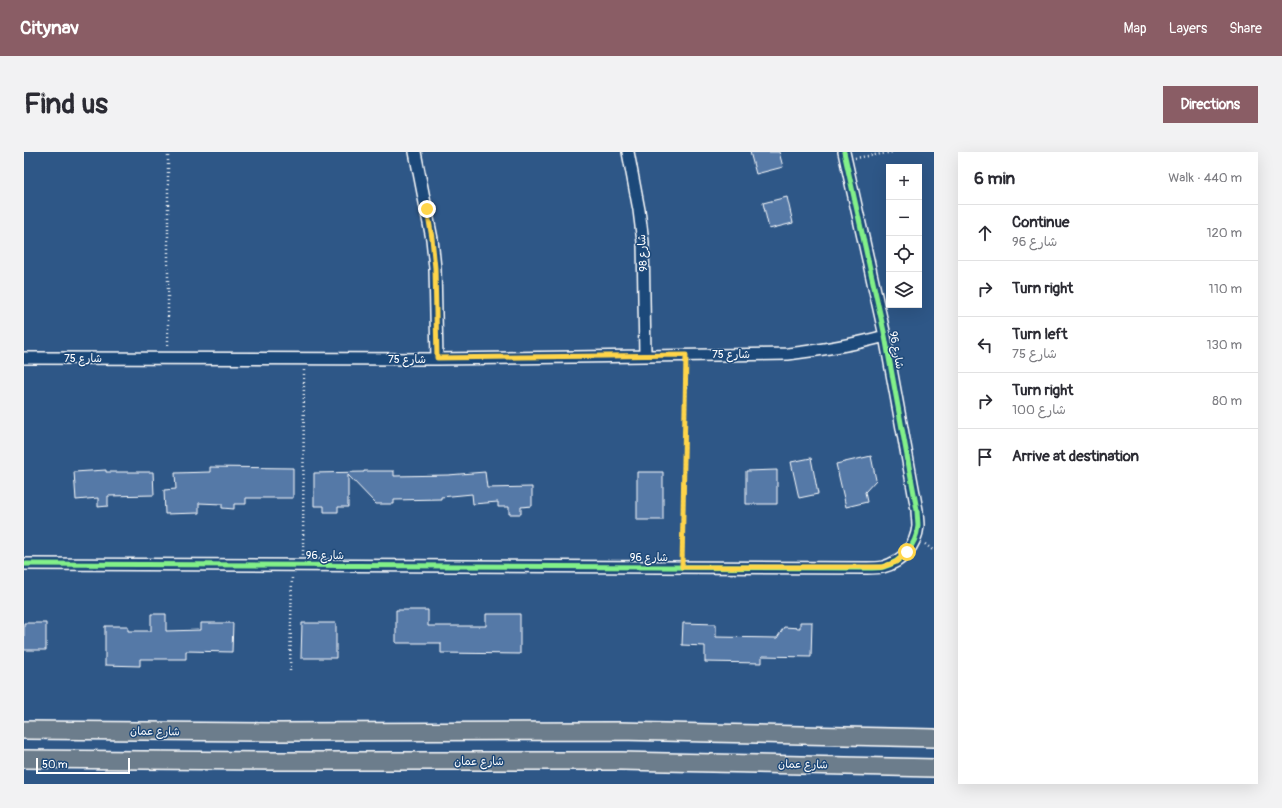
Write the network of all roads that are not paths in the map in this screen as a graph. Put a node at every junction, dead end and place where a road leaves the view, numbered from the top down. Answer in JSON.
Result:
{"nodes":[{"id":1,"x":415,"y":152,"type":"edge"},
{"id":2,"x":628,"y":152,"type":"edge"},
{"id":3,"x":844,"y":156,"type":"edge"},
{"id":4,"x":885,"y":336,"type":"junction"},
{"id":5,"x":645,"y":355,"type":"junction"},
{"id":6,"x":24,"y":358,"type":"edge"},
{"id":7,"x":437,"y":358,"type":"junction"},
{"id":8,"x":24,"y":564,"type":"edge"},
{"id":9,"x":24,"y":730,"type":"edge"},
{"id":10,"x":934,"y":738,"type":"edge"},
{"id":11,"x":24,"y":759,"type":"edge"},
{"id":12,"x":934,"y":768,"type":"edge"}],
"edges":[{"from":1,"to":7,"type":"street"},
{"from":2,"to":5,"type":"street","name":"شارع 98"},
{"from":3,"to":4,"type":"street","name":"شارع 96"},
{"from":4,"to":5,"type":"street","name":"شارع 75"},
{"from":4,"to":8,"type":"street","name":"شارع 96"},
{"from":5,"to":7,"type":"street","name":"شارع 75"},
{"from":6,"to":7,"type":"street","name":"شارع 75"},
{"from":9,"to":10,"type":"main road","name":"شارع عمان"},
{"from":11,"to":12,"type":"main road","name":"شارع عمان"}]}
